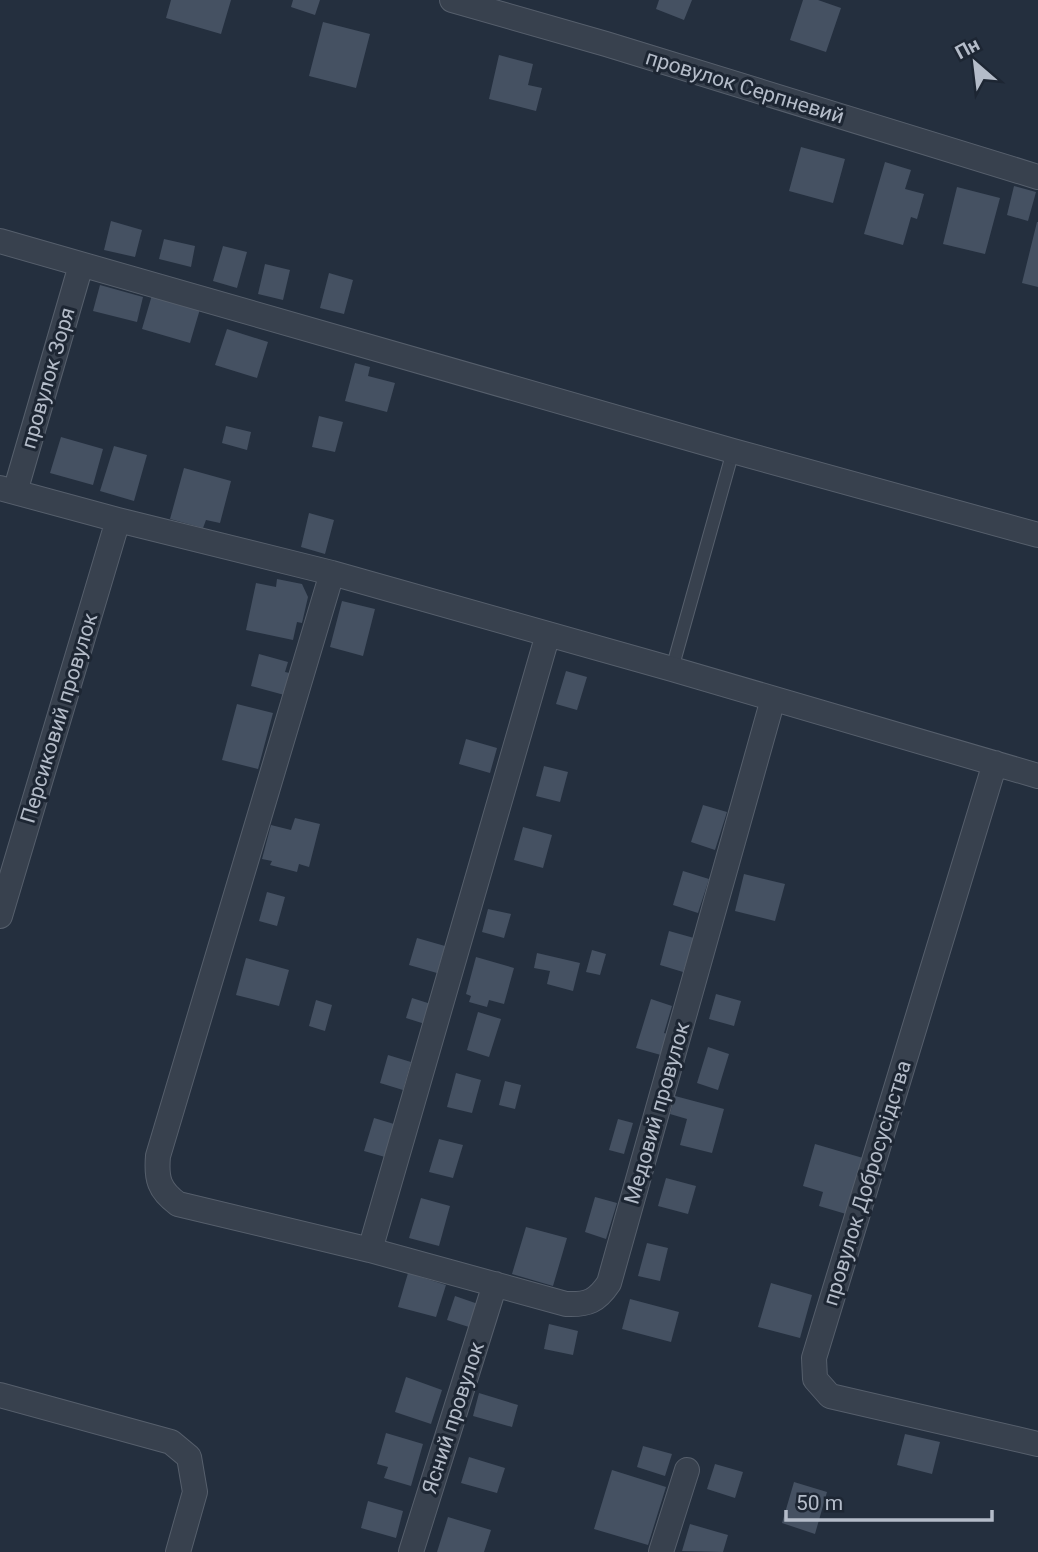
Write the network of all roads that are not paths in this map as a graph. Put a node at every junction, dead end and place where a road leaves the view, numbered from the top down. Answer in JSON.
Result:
{"nodes":[{"id":1,"x":452,"y":0,"type":"edge"},
{"id":2,"x":1038,"y":177,"type":"edge"},
{"id":3,"x":0,"y":241,"type":"edge"},
{"id":4,"x":81,"y":265,"type":"junction"},
{"id":5,"x":733,"y":451,"type":"junction"},
{"id":6,"x":8,"y":490,"type":"edge"},
{"id":7,"x":118,"y":520,"type":"junction"},
{"id":8,"x":1038,"y":535,"type":"edge"},
{"id":9,"x":332,"y":573,"type":"junction"},
{"id":10,"x":548,"y":634,"type":"junction"},
{"id":11,"x":672,"y":669,"type":"junction"},
{"id":12,"x":774,"y":699,"type":"junction"},
{"id":13,"x":995,"y":763,"type":"junction"},
{"id":14,"x":1038,"y":776,"type":"edge"},
{"id":15,"x":0,"y":916,"type":"edge"},
{"id":16,"x":370,"y":1251,"type":"junction"},
{"id":17,"x":495,"y":1284,"type":"junction"},
{"id":18,"x":0,"y":1395,"type":"edge"},
{"id":19,"x":1038,"y":1444,"type":"edge"},
{"id":20,"x":687,"y":1470,"type":"dead end"},
{"id":21,"x":178,"y":1552,"type":"edge"},
{"id":22,"x":411,"y":1552,"type":"edge"},
{"id":23,"x":662,"y":1552,"type":"edge"}],
"edges":[{"from":1,"to":2,"type":"street","name":"провулок Серпневий"},
{"from":3,"to":4,"type":"street"},
{"from":4,"to":5,"type":"street"},
{"from":4,"to":6,"type":"street","name":"провулок Зоря"},
{"from":5,"to":8,"type":"street"},
{"from":5,"to":11,"type":"lane"},
{"from":6,"to":7,"type":"street"},
{"from":7,"to":9,"type":"street"},
{"from":7,"to":15,"type":"street","name":"Персиковий провулок"},
{"from":9,"to":10,"type":"street"},
{"from":9,"to":16,"type":"street","name":"Медовий провулок"},
{"from":10,"to":11,"type":"street"},
{"from":10,"to":16,"type":"street"},
{"from":11,"to":12,"type":"street"},
{"from":12,"to":13,"type":"street"},
{"from":12,"to":17,"type":"street","name":"Медовий провулок"},
{"from":13,"to":14,"type":"street"},
{"from":13,"to":19,"type":"street","name":"провулок Добросусідства"},
{"from":16,"to":17,"type":"street","name":"Медовий провулок"},
{"from":17,"to":22,"type":"street","name":"Ясний провулок"},
{"from":18,"to":21,"type":"street"},
{"from":20,"to":23,"type":"street"}]}
